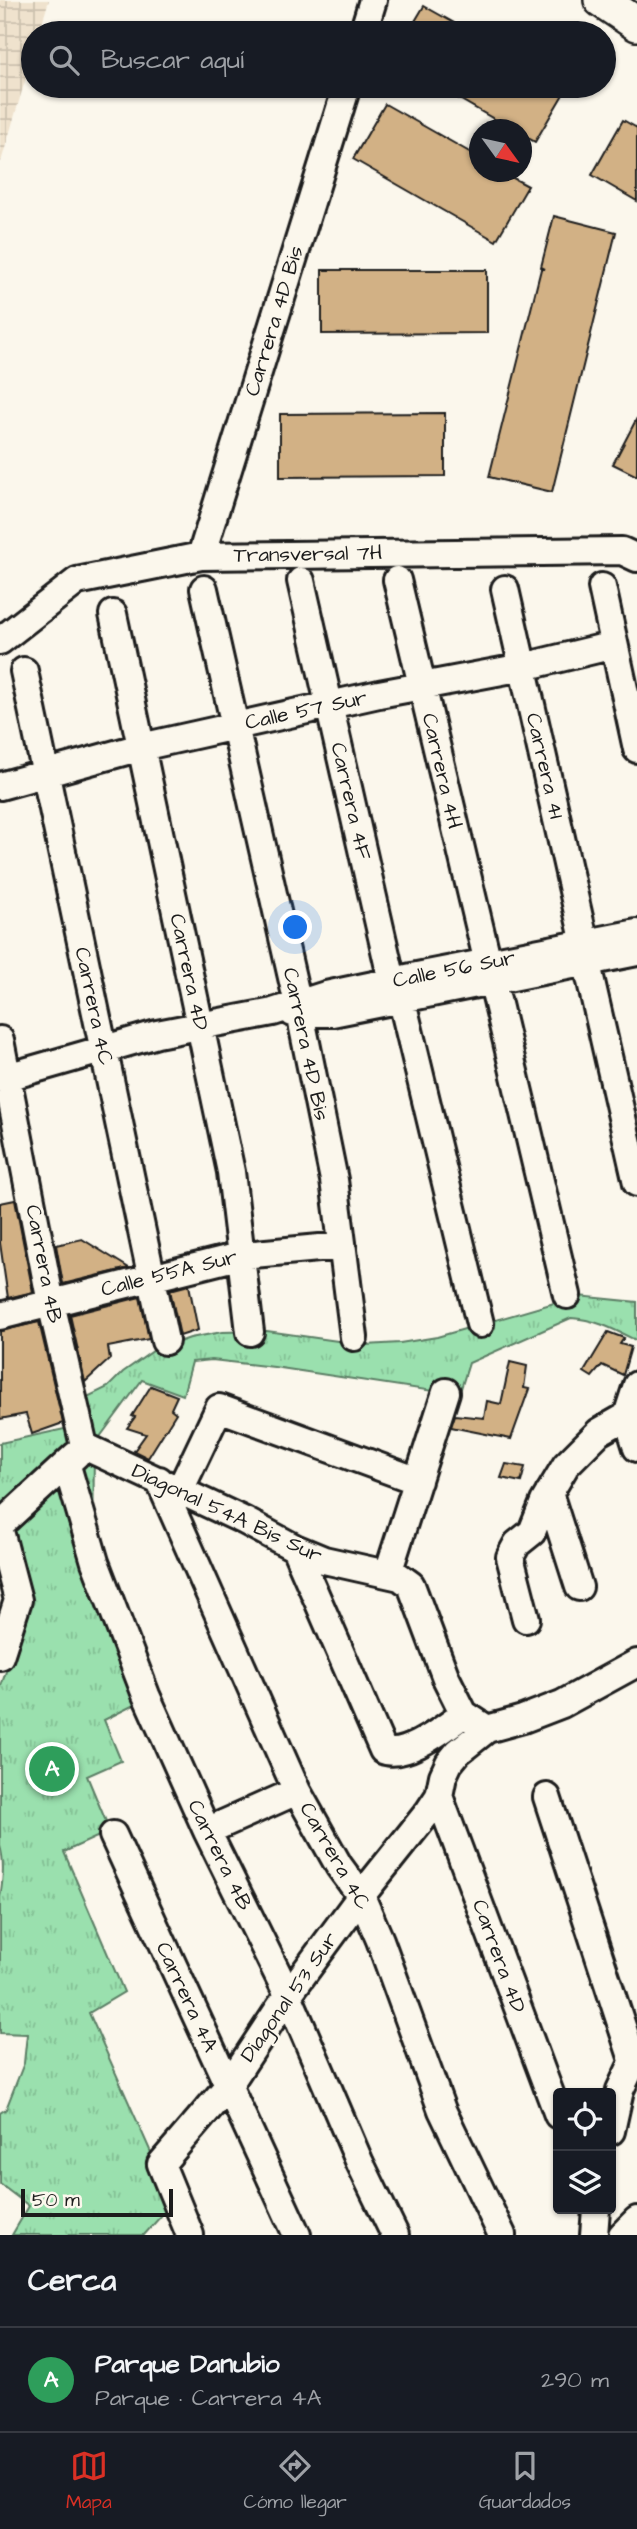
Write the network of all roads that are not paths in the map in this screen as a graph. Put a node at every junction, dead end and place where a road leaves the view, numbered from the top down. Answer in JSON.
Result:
{"nodes":[{"id":1,"x":373,"y":0,"type":"edge"},
{"id":2,"x":601,"y":0,"type":"edge"},
{"id":3,"x":367,"y":21,"type":"edge"},
{"id":4,"x":637,"y":24,"type":"edge"},
{"id":5,"x":343,"y":98,"type":"edge"},
{"id":6,"x":201,"y":555,"type":"junction"},
{"id":7,"x":637,"y":558,"type":"edge"},
{"id":8,"x":397,"y":580,"type":"dead end"},
{"id":9,"x":301,"y":581,"type":"dead end"},
{"id":10,"x":602,"y":586,"type":"dead end"},
{"id":11,"x":204,"y":589,"type":"dead end"},
{"id":12,"x":505,"y":589,"type":"dead end"},
{"id":13,"x":113,"y":614,"type":"dead end"},
{"id":14,"x":0,"y":640,"type":"edge"},
{"id":15,"x":614,"y":645,"type":"junction"},
{"id":16,"x":523,"y":667,"type":"junction"},
{"id":17,"x":24,"y":671,"type":"dead end"},
{"id":18,"x":422,"y":686,"type":"junction"},
{"id":19,"x":330,"y":705,"type":"junction"},
{"id":20,"x":235,"y":726,"type":"junction"},
{"id":21,"x":141,"y":747,"type":"junction"},
{"id":22,"x":637,"y":749,"type":"edge"},
{"id":23,"x":46,"y":774,"type":"junction"},
{"id":24,"x":0,"y":786,"type":"edge"},
{"id":25,"x":637,"y":933,"type":"edge"},
{"id":26,"x":637,"y":952,"type":"edge"},
{"id":27,"x":586,"y":954,"type":"junction"},
{"id":28,"x":490,"y":973,"type":"junction"},
{"id":29,"x":397,"y":991,"type":"junction"},
{"id":30,"x":290,"y":1010,"type":"junction"},
{"id":31,"x":200,"y":1026,"type":"junction"},
{"id":32,"x":0,"y":1040,"type":"edge"},
{"id":33,"x":103,"y":1048,"type":"junction"},
{"id":34,"x":4,"y":1078,"type":"edge"},
{"id":35,"x":637,"y":1183,"type":"edge"},
{"id":36,"x":341,"y":1246,"type":"junction"},
{"id":37,"x":243,"y":1255,"type":"junction"},
{"id":38,"x":151,"y":1279,"type":"junction"},
{"id":39,"x":567,"y":1295,"type":"dead end"},
{"id":40,"x":51,"y":1303,"type":"junction"},
{"id":41,"x":0,"y":1316,"type":"edge"},
{"id":42,"x":480,"y":1324,"type":"dead end"},
{"id":43,"x":250,"y":1332,"type":"dead end"},
{"id":44,"x":355,"y":1337,"type":"dead end"},
{"id":45,"x":165,"y":1341,"type":"dead end"},
{"id":46,"x":637,"y":1385,"type":"edge"},
{"id":47,"x":446,"y":1392,"type":"dead end"},
{"id":48,"x":627,"y":1416,"type":"junction"},
{"id":49,"x":637,"y":1448,"type":"edge"},
{"id":50,"x":75,"y":1456,"type":"junction"},
{"id":51,"x":418,"y":1481,"type":"junction"},
{"id":52,"x":169,"y":1485,"type":"junction"},
{"id":53,"x":548,"y":1493,"type":"junction"},
{"id":54,"x":0,"y":1528,"type":"edge"},
{"id":55,"x":295,"y":1548,"type":"junction"},
{"id":56,"x":400,"y":1579,"type":"junction"},
{"id":57,"x":579,"y":1587,"type":"dead end"},
{"id":58,"x":526,"y":1619,"type":"dead end"},
{"id":59,"x":0,"y":1656,"type":"edge"},
{"id":60,"x":637,"y":1663,"type":"edge"},
{"id":61,"x":464,"y":1714,"type":"junction"},
{"id":62,"x":487,"y":1729,"type":"junction"},
{"id":63,"x":297,"y":1791,"type":"junction"},
{"id":64,"x":439,"y":1796,"type":"junction"},
{"id":65,"x":547,"y":1797,"type":"dead end"},
{"id":66,"x":207,"y":1831,"type":"junction"},
{"id":67,"x":113,"y":1835,"type":"dead end"},
{"id":68,"x":361,"y":1896,"type":"junction"},
{"id":69,"x":288,"y":1995,"type":"junction"},
{"id":70,"x":635,"y":2057,"type":"edge"},
{"id":71,"x":228,"y":2086,"type":"junction"},
{"id":72,"x":553,"y":2102,"type":"edge"},
{"id":73,"x":616,"y":2108,"type":"edge"},
{"id":74,"x":637,"y":2220,"type":"edge"},
{"id":75,"x":190,"y":2235,"type":"edge"},
{"id":76,"x":297,"y":2235,"type":"edge"},
{"id":77,"x":395,"y":2235,"type":"edge"},
{"id":78,"x":502,"y":2235,"type":"edge"},
{"id":79,"x":622,"y":2235,"type":"edge"}],
"edges":[{"from":1,"to":3,"type":"street"},
{"from":2,"to":4,"type":"main road"},
{"from":5,"to":6,"type":"street","name":"Carrera 4D Bis"},
{"from":6,"to":7,"type":"street","name":"Transversal 7H"},
{"from":6,"to":14,"type":"street","name":"Transversal 7H"},
{"from":8,"to":18,"type":"street","name":"Carrera 4H"},
{"from":9,"to":19,"type":"street","name":"Carrera 4F"},
{"from":10,"to":15,"type":"street"},
{"from":11,"to":20,"type":"street","name":"Carrera 4D Bis"},
{"from":12,"to":16,"type":"street","name":"Carrera 4I"},
{"from":13,"to":21,"type":"street","name":"Carrera 4D"},
{"from":15,"to":16,"type":"street","name":"Calle 57 Sur"},
{"from":15,"to":22,"type":"street"},
{"from":16,"to":18,"type":"street","name":"Calle 57 Sur"},
{"from":16,"to":27,"type":"street","name":"Carrera 4I"},
{"from":17,"to":23,"type":"street","name":"Carrera 4C"},
{"from":18,"to":19,"type":"street","name":"Calle 57 Sur"},
{"from":18,"to":28,"type":"street","name":"Carrera 4H"},
{"from":19,"to":20,"type":"street","name":"Calle 57 Sur"},
{"from":19,"to":29,"type":"street","name":"Carrera 4F"},
{"from":20,"to":21,"type":"street","name":"Calle 57 Sur"},
{"from":20,"to":30,"type":"street","name":"Carrera 4D Bis"},
{"from":21,"to":23,"type":"street","name":"Calle 57 Sur"},
{"from":21,"to":31,"type":"street","name":"Carrera 4D"},
{"from":23,"to":24,"type":"street","name":"Calle 57 Sur"},
{"from":23,"to":33,"type":"street","name":"Carrera 4C"},
{"from":25,"to":27,"type":"street","name":"Calle 56 Sur"},
{"from":26,"to":27,"type":"street","name":"Calle 56 Sur"},
{"from":27,"to":28,"type":"street","name":"Calle 56 Sur"},
{"from":27,"to":35,"type":"street","name":"Carrera 4I"},
{"from":28,"to":29,"type":"street","name":"Calle 56 Sur"},
{"from":28,"to":39,"type":"street","name":"Carrera 4H"},
{"from":29,"to":30,"type":"street","name":"Calle 56 Sur"},
{"from":29,"to":42,"type":"street","name":"Carrera 4F"},
{"from":30,"to":31,"type":"street","name":"Calle 56 Sur"},
{"from":30,"to":36,"type":"street","name":"Carrera 4D Bis"},
{"from":31,"to":33,"type":"street","name":"Calle 56 Sur"},
{"from":31,"to":37,"type":"street","name":"Carrera 4D"},
{"from":32,"to":34,"type":"street","name":"Carrera 4B"},
{"from":33,"to":34,"type":"street","name":"Calle 56 Sur"},
{"from":33,"to":38,"type":"street","name":"Carrera 4C"},
{"from":34,"to":40,"type":"street","name":"Carrera 4B"},
{"from":36,"to":37,"type":"street","name":"Calle 55A Sur"},
{"from":36,"to":44,"type":"street","name":"Carrera 4D Bis"},
{"from":37,"to":38,"type":"street","name":"Calle 55A Sur"},
{"from":37,"to":43,"type":"street","name":"Carrera 4D"},
{"from":38,"to":40,"type":"street","name":"Calle 55A Sur"},
{"from":38,"to":45,"type":"street","name":"Carrera 4C"},
{"from":40,"to":41,"type":"street","name":"Calle 55A Sur"},
{"from":40,"to":50,"type":"street","name":"Carrera 4B"},
{"from":46,"to":48,"type":"street"},
{"from":47,"to":51,"type":"street"},
{"from":48,"to":49,"type":"street"},
{"from":48,"to":53,"type":"street"},
{"from":50,"to":52,"type":"street","name":"Diagonal 54A Bis Sur"},
{"from":50,"to":54,"type":"street"},
{"from":50,"to":66,"type":"street","name":"Carrera 4B"},
{"from":51,"to":52,"type":"street"},
{"from":51,"to":56,"type":"street"},
{"from":52,"to":55,"type":"street","name":"Diagonal 54A Bis Sur"},
{"from":52,"to":63,"type":"street","name":"Carrera 4C"},
{"from":53,"to":57,"type":"street"},
{"from":53,"to":58,"type":"street"},
{"from":54,"to":59,"type":"street"},
{"from":55,"to":56,"type":"street","name":"Diagonal 54A Bis Sur"},
{"from":55,"to":61,"type":"street"},
{"from":56,"to":61,"type":"street"},
{"from":60,"to":62,"type":"street"},
{"from":61,"to":62,"type":"street"},
{"from":62,"to":64,"type":"street","name":"Diagonal 53 Sur"},
{"from":63,"to":66,"type":"street"},
{"from":63,"to":68,"type":"street","name":"Carrera 4C"},
{"from":64,"to":68,"type":"street","name":"Diagonal 53 Sur"},
{"from":64,"to":72,"type":"street","name":"Carrera 4D"},
{"from":65,"to":70,"type":"street"},
{"from":66,"to":69,"type":"street","name":"Carrera 4B"},
{"from":67,"to":71,"type":"street","name":"Carrera 4A"},
{"from":68,"to":69,"type":"street","name":"Diagonal 53 Sur"},
{"from":68,"to":78,"type":"street","name":"Carrera 4C"},
{"from":69,"to":71,"type":"street","name":"Diagonal 53 Sur"},
{"from":69,"to":77,"type":"street","name":"Carrera 4B"},
{"from":70,"to":73,"type":"street"},
{"from":71,"to":75,"type":"street","name":"Diagonal 53 Sur"},
{"from":71,"to":76,"type":"street","name":"Carrera 4A"},
{"from":74,"to":79,"type":"street"}]}
